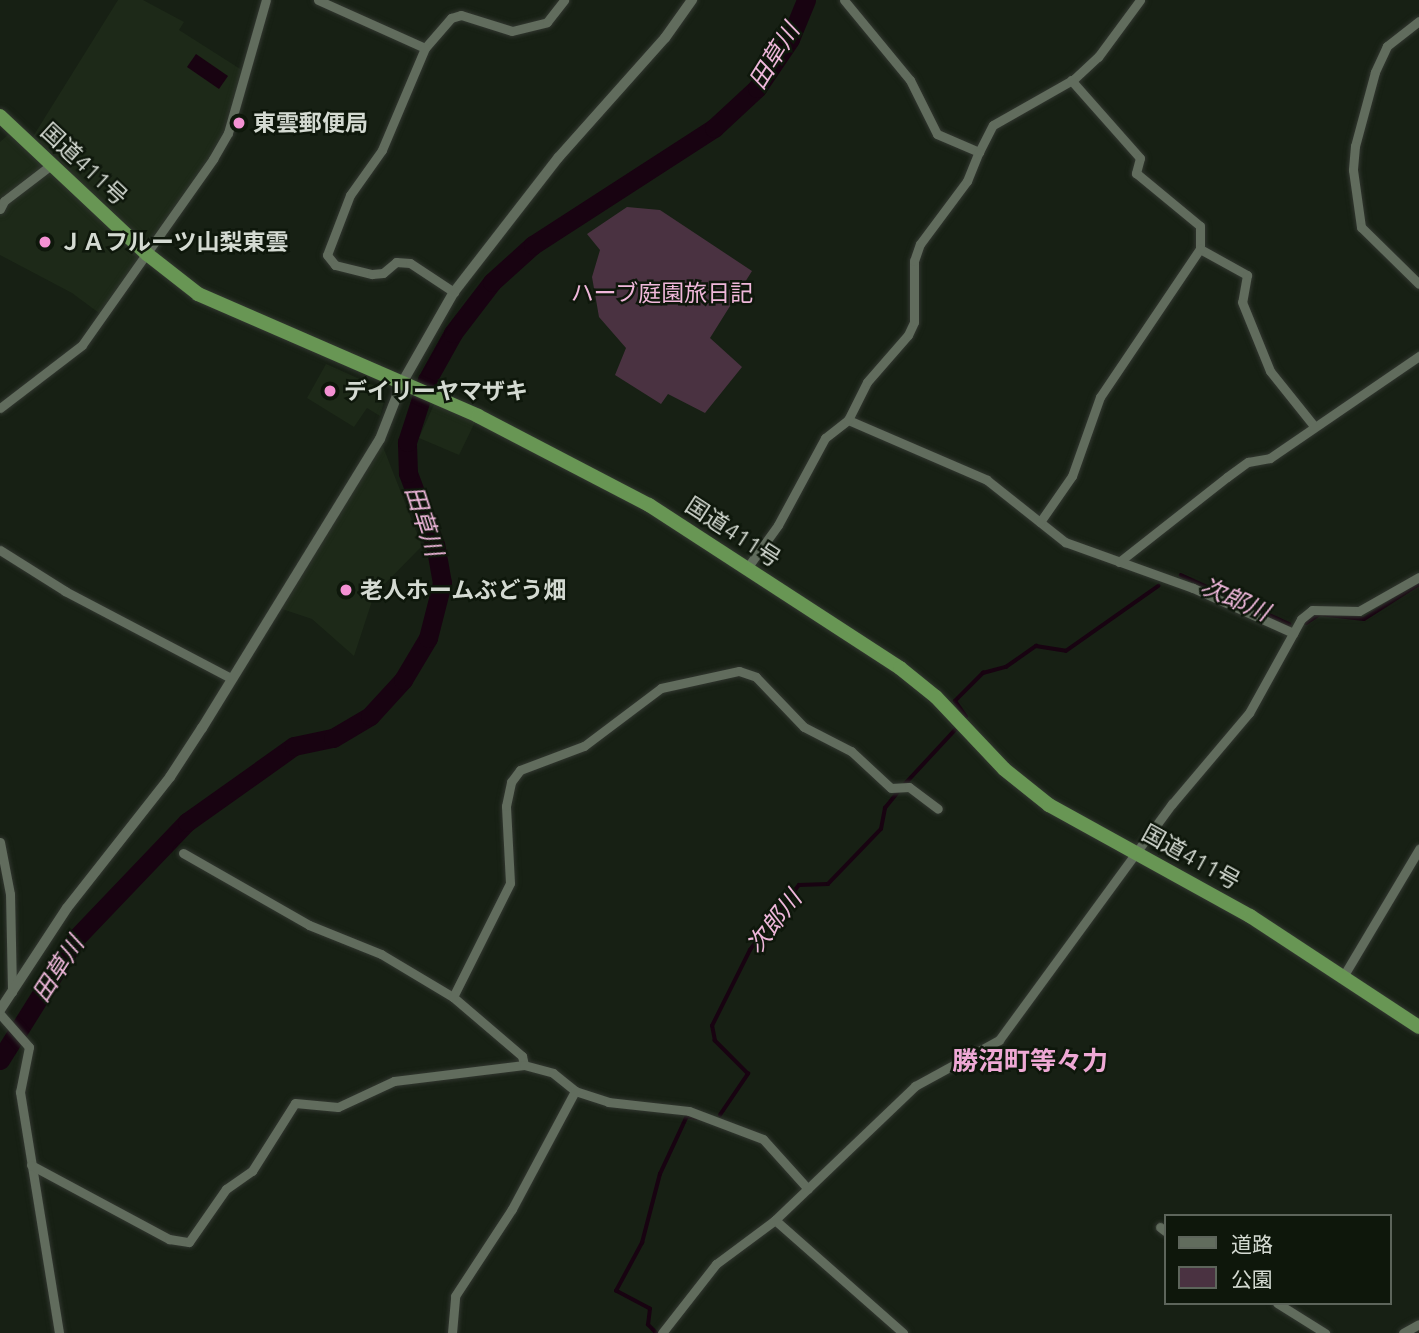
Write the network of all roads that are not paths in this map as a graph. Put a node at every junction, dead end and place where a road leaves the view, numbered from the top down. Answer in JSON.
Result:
{"nodes":[{"id":1,"x":266,"y":0,"type":"edge"},
{"id":2,"x":318,"y":0,"type":"edge"},
{"id":3,"x":564,"y":0,"type":"edge"},
{"id":4,"x":692,"y":0,"type":"edge"},
{"id":5,"x":844,"y":0,"type":"edge"},
{"id":6,"x":1140,"y":0,"type":"edge"},
{"id":7,"x":1419,"y":21,"type":"edge"},
{"id":8,"x":425,"y":48,"type":"junction"},
{"id":9,"x":1071,"y":80,"type":"junction"},
{"id":10,"x":0,"y":116,"type":"edge"},
{"id":11,"x":979,"y":152,"type":"junction"},
{"id":12,"x":51,"y":165,"type":"junction"},
{"id":13,"x":0,"y":209,"type":"edge"},
{"id":14,"x":1200,"y":249,"type":"junction"},
{"id":15,"x":147,"y":254,"type":"junction"},
{"id":16,"x":1419,"y":284,"type":"edge"},
{"id":17,"x":454,"y":292,"type":"junction"},
{"id":18,"x":1419,"y":356,"type":"edge"},
{"id":19,"x":402,"y":383,"type":"junction"},
{"id":20,"x":0,"y":408,"type":"edge"},
{"id":21,"x":848,"y":419,"type":"junction"},
{"id":22,"x":1314,"y":425,"type":"junction"},
{"id":23,"x":1040,"y":522,"type":"junction"},
{"id":24,"x":0,"y":550,"type":"edge"},
{"id":25,"x":1119,"y":562,"type":"junction"},
{"id":26,"x":747,"y":568,"type":"junction"},
{"id":27,"x":1419,"y":577,"type":"edge"},
{"id":28,"x":1293,"y":633,"type":"junction"},
{"id":29,"x":231,"y":678,"type":"junction"},
{"id":30,"x":937,"y":809,"type":"dead end"},
{"id":31,"x":0,"y":842,"type":"edge"},
{"id":32,"x":1419,"y":849,"type":"edge"},
{"id":33,"x":183,"y":853,"type":"dead end"},
{"id":34,"x":1136,"y":853,"type":"junction"},
{"id":35,"x":0,"y":952,"type":"edge"},
{"id":36,"x":12,"y":952,"type":"junction"},
{"id":37,"x":1344,"y":975,"type":"junction"},
{"id":38,"x":12,"y":992,"type":"junction"},
{"id":39,"x":453,"y":997,"type":"junction"},
{"id":40,"x":0,"y":1012,"type":"edge"},
{"id":41,"x":1419,"y":1027,"type":"edge"},
{"id":42,"x":524,"y":1065,"type":"junction"},
{"id":43,"x":575,"y":1091,"type":"junction"},
{"id":44,"x":31,"y":1165,"type":"junction"},
{"id":45,"x":808,"y":1189,"type":"junction"},
{"id":46,"x":775,"y":1220,"type":"junction"},
{"id":47,"x":1280,"y":1305,"type":"edge"},
{"id":48,"x":1419,"y":1324,"type":"edge"},
{"id":49,"x":59,"y":1333,"type":"edge"},
{"id":50,"x":452,"y":1333,"type":"edge"},
{"id":51,"x":662,"y":1333,"type":"edge"},
{"id":52,"x":903,"y":1333,"type":"edge"},
{"id":53,"x":1325,"y":1333,"type":"edge"},
{"id":54,"x":1403,"y":1333,"type":"edge"}],
"edges":[{"from":1,"to":15,"type":"street"},
{"from":2,"to":8,"type":"street"},
{"from":3,"to":8,"type":"street"},
{"from":4,"to":17,"type":"street"},
{"from":5,"to":11,"type":"street"},
{"from":6,"to":9,"type":"street"},
{"from":7,"to":16,"type":"street"},
{"from":8,"to":17,"type":"street"},
{"from":9,"to":11,"type":"street"},
{"from":9,"to":14,"type":"street"},
{"from":10,"to":12,"type":"highway","name":"国道411号"},
{"from":11,"to":21,"type":"street"},
{"from":12,"to":13,"type":"street"},
{"from":12,"to":15,"type":"highway","name":"国道411号"},
{"from":14,"to":22,"type":"street"},
{"from":14,"to":23,"type":"street"},
{"from":15,"to":19,"type":"highway","name":"国道411号"},
{"from":15,"to":20,"type":"street"},
{"from":17,"to":19,"type":"street"},
{"from":18,"to":22,"type":"street"},
{"from":19,"to":26,"type":"highway","name":"国道411号"},
{"from":19,"to":29,"type":"street"},
{"from":21,"to":23,"type":"street"},
{"from":21,"to":26,"type":"street"},
{"from":22,"to":25,"type":"street"},
{"from":23,"to":25,"type":"street"},
{"from":24,"to":29,"type":"street"},
{"from":25,"to":28,"type":"street"},
{"from":26,"to":34,"type":"highway","name":"国道411号"},
{"from":27,"to":28,"type":"street"},
{"from":28,"to":34,"type":"street"},
{"from":29,"to":38,"type":"street"},
{"from":30,"to":39,"type":"street"},
{"from":31,"to":36,"type":"street"},
{"from":32,"to":37,"type":"street"},
{"from":33,"to":39,"type":"street"},
{"from":34,"to":37,"type":"highway","name":"国道411号"},
{"from":34,"to":45,"type":"street"},
{"from":35,"to":36,"type":"street"},
{"from":36,"to":38,"type":"street"},
{"from":37,"to":41,"type":"highway","name":"国道411号"},
{"from":38,"to":40,"type":"street"},
{"from":39,"to":42,"type":"street"},
{"from":40,"to":44,"type":"street"},
{"from":42,"to":43,"type":"street"},
{"from":42,"to":44,"type":"street"},
{"from":43,"to":45,"type":"street"},
{"from":43,"to":50,"type":"street"},
{"from":44,"to":49,"type":"street"},
{"from":45,"to":46,"type":"street"},
{"from":46,"to":51,"type":"street"},
{"from":46,"to":52,"type":"street"},
{"from":47,"to":53,"type":"street"},
{"from":48,"to":54,"type":"street"}]}
